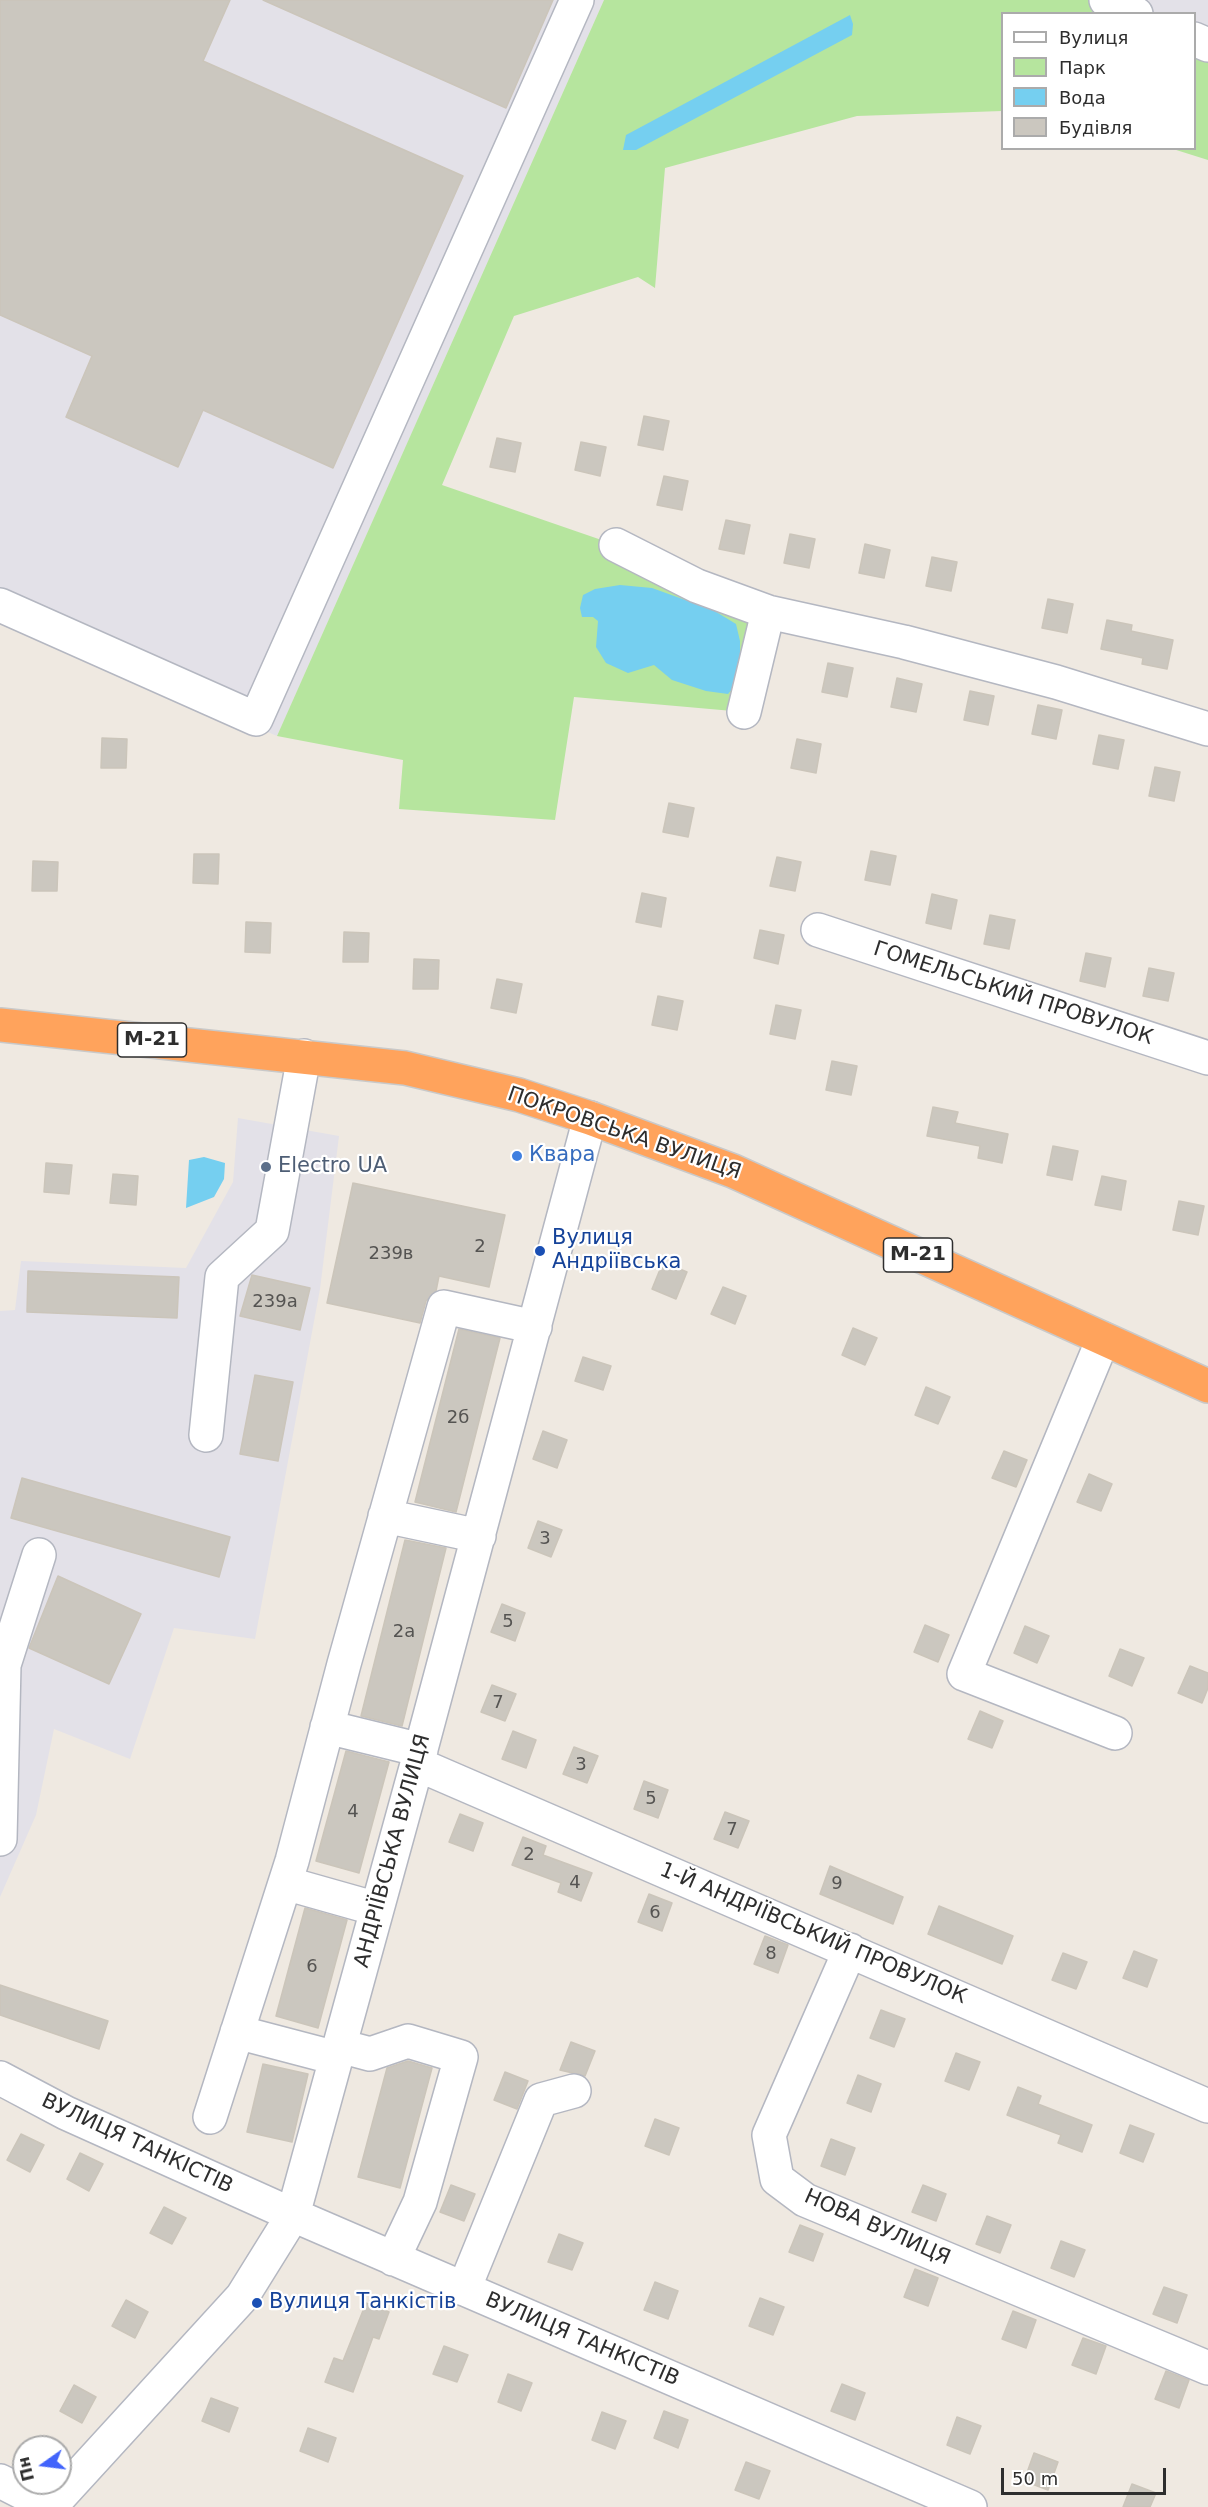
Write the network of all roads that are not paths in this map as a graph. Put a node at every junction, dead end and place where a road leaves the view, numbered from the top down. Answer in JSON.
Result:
{"nodes":[{"id":1,"x":577,"y":0,"type":"edge"},
{"id":2,"x":1106,"y":0,"type":"edge"},
{"id":3,"x":1132,"y":12,"type":"edge"},
{"id":4,"x":616,"y":545,"type":"dead end"},
{"id":5,"x":0,"y":605,"type":"edge"},
{"id":6,"x":768,"y":612,"type":"junction"},
{"id":7,"x":744,"y":712,"type":"dead end"},
{"id":8,"x":1208,"y":729,"type":"edge"},
{"id":9,"x":818,"y":930,"type":"dead end"},
{"id":10,"x":0,"y":1025,"type":"edge"},
{"id":11,"x":304,"y":1056,"type":"junction"},
{"id":12,"x":1208,"y":1058,"type":"edge"},
{"id":13,"x":590,"y":1118,"type":"junction"},
{"id":14,"x":535,"y":1327,"type":"junction"},
{"id":15,"x":1103,"y":1339,"type":"junction"},
{"id":16,"x":1208,"y":1386,"type":"edge"},
{"id":17,"x":206,"y":1435,"type":"dead end"},
{"id":18,"x":386,"y":1516,"type":"junction"},
{"id":19,"x":479,"y":1536,"type":"junction"},
{"id":20,"x":39,"y":1555,"type":"dead end"},
{"id":21,"x":327,"y":1727,"type":"junction"},
{"id":22,"x":1115,"y":1733,"type":"dead end"},
{"id":23,"x":419,"y":1757,"type":"junction"},
{"id":24,"x":0,"y":1839,"type":"edge"},
{"id":25,"x":285,"y":1883,"type":"junction"},
{"id":26,"x":377,"y":1909,"type":"junction"},
{"id":27,"x":850,"y":1950,"type":"junction"},
{"id":28,"x":237,"y":2032,"type":"junction"},
{"id":29,"x":338,"y":2052,"type":"junction"},
{"id":30,"x":0,"y":2078,"type":"edge"},
{"id":31,"x":574,"y":2091,"type":"dead end"},
{"id":32,"x":1208,"y":2106,"type":"edge"},
{"id":33,"x":210,"y":2117,"type":"dead end"},
{"id":34,"x":293,"y":2215,"type":"junction"},
{"id":35,"x":393,"y":2259,"type":"junction"},
{"id":36,"x":464,"y":2289,"type":"junction"},
{"id":37,"x":1208,"y":2368,"type":"edge"},
{"id":38,"x":0,"y":2481,"type":"edge"},
{"id":39,"x":50,"y":2507,"type":"edge"},
{"id":40,"x":970,"y":2507,"type":"edge"}],
"edges":[{"from":1,"to":5,"type":"street"},
{"from":2,"to":3,"type":"street"},
{"from":4,"to":6,"type":"street"},
{"from":6,"to":7,"type":"street"},
{"from":6,"to":8,"type":"street"},
{"from":9,"to":12,"type":"street","name":"ГОМЕЛЬСЬКИЙ ПРОВУЛОК"},
{"from":10,"to":11,"type":"highway","name":"ПОКРОВСЬКА ВУЛИЦЯ","number":"М-21"},
{"from":11,"to":13,"type":"highway","name":"ПОКРОВСЬКА ВУЛИЦЯ","number":"М-21"},
{"from":11,"to":17,"type":"street"},
{"from":13,"to":14,"type":"street","name":"АНДРІЇВСЬКА ВУЛИЦЯ"},
{"from":13,"to":15,"type":"highway","name":"ПОКРОВСЬКА ВУЛИЦЯ","number":"М-21"},
{"from":14,"to":18,"type":"street"},
{"from":14,"to":19,"type":"street","name":"АНДРІЇВСЬКА ВУЛИЦЯ"},
{"from":15,"to":16,"type":"highway","name":"ПОКРОВСЬКА ВУЛИЦЯ","number":"М-21"},
{"from":15,"to":22,"type":"street"},
{"from":18,"to":19,"type":"street"},
{"from":18,"to":21,"type":"street"},
{"from":19,"to":23,"type":"street","name":"АНДРІЇВСЬКА ВУЛИЦЯ"},
{"from":20,"to":24,"type":"street"},
{"from":21,"to":23,"type":"street","name":"1-Й АНДРІЇВСЬКИЙ ПРОВУЛОК"},
{"from":21,"to":25,"type":"street"},
{"from":23,"to":26,"type":"street","name":"АНДРІЇВСЬКА ВУЛИЦЯ"},
{"from":23,"to":27,"type":"street","name":"1-Й АНДРІЇВСЬКИЙ ПРОВУЛОК"},
{"from":25,"to":26,"type":"street"},
{"from":25,"to":28,"type":"street"},
{"from":26,"to":29,"type":"street","name":"АНДРІЇВСЬКА ВУЛИЦЯ"},
{"from":27,"to":32,"type":"street","name":"1-Й АНДРІЇВСЬКИЙ ПРОВУЛОК"},
{"from":27,"to":37,"type":"street","name":"НОВА ВУЛИЦЯ"},
{"from":28,"to":29,"type":"street"},
{"from":28,"to":33,"type":"street"},
{"from":29,"to":34,"type":"street","name":"АНДРІЇВСЬКА ВУЛИЦЯ"},
{"from":29,"to":35,"type":"street"},
{"from":30,"to":34,"type":"street","name":"ВУЛИЦЯ ТАНКІСТІВ"},
{"from":31,"to":36,"type":"street"},
{"from":34,"to":35,"type":"street","name":"ВУЛИЦЯ ТАНКІСТІВ"},
{"from":34,"to":39,"type":"street","name":"АНДРІЇВСЬКА ВУЛИЦЯ"},
{"from":35,"to":36,"type":"street","name":"ВУЛИЦЯ ТАНКІСТІВ"},
{"from":36,"to":40,"type":"street","name":"ВУЛИЦЯ ТАНКІСТІВ"},
{"from":38,"to":39,"type":"street"}]}
